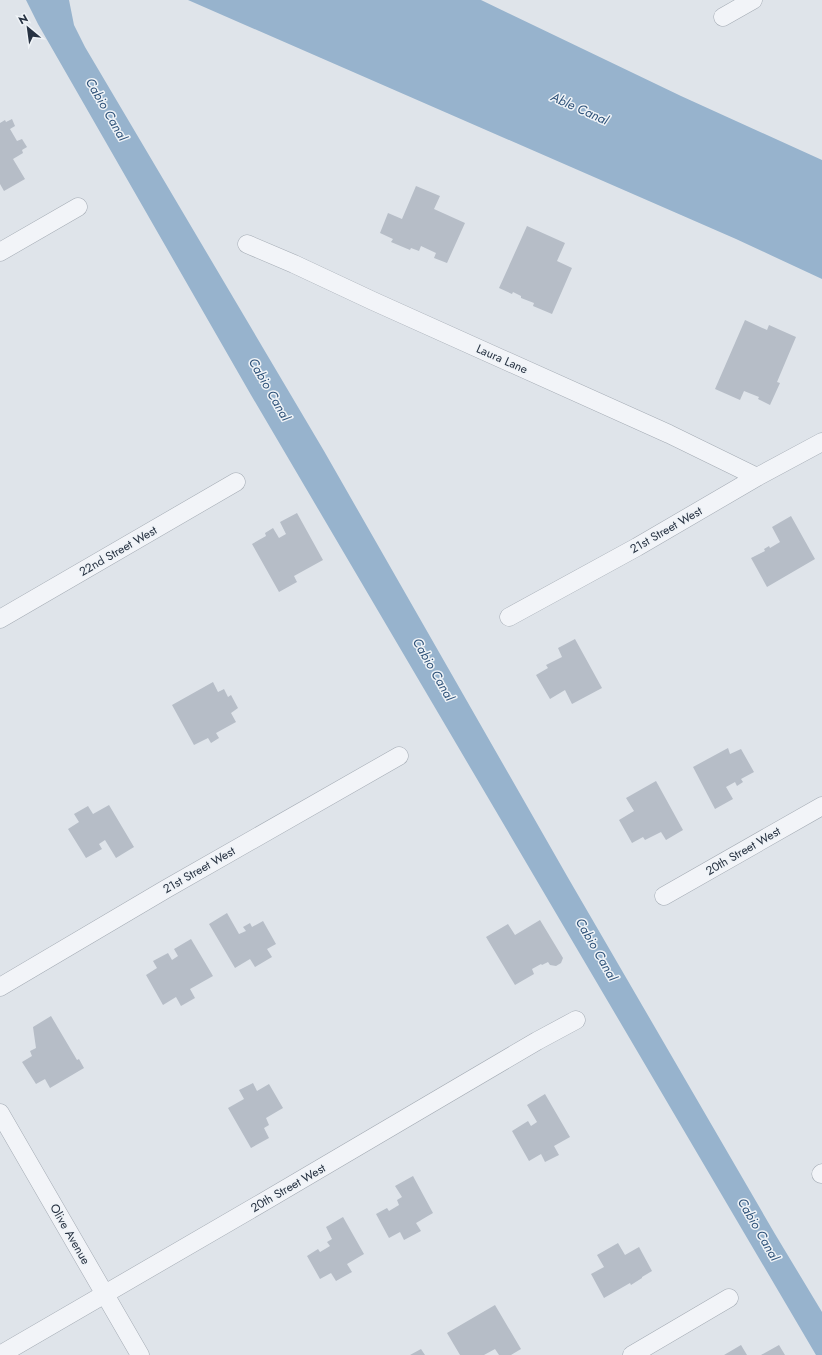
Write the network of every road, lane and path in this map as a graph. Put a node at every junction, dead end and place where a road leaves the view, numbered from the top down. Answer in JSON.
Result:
{"nodes":[{"id":1,"x":753,"y":0,"type":"edge"},
{"id":2,"x":723,"y":17,"type":"dead end"},
{"id":3,"x":78,"y":207,"type":"dead end"},
{"id":4,"x":247,"y":244,"type":"dead end"},
{"id":5,"x":0,"y":252,"type":"edge"},
{"id":6,"x":822,"y":442,"type":"edge"},
{"id":7,"x":757,"y":477,"type":"junction"},
{"id":8,"x":236,"y":482,"type":"dead end"},
{"id":9,"x":509,"y":617,"type":"dead end"},
{"id":10,"x":0,"y":619,"type":"edge"},
{"id":11,"x":399,"y":756,"type":"dead end"},
{"id":12,"x":822,"y":806,"type":"edge"},
{"id":13,"x":664,"y":896,"type":"dead end"},
{"id":14,"x":0,"y":987,"type":"edge"},
{"id":15,"x":576,"y":1020,"type":"dead end"},
{"id":16,"x":0,"y":1113,"type":"edge"},
{"id":17,"x":105,"y":1294,"type":"junction"},
{"id":18,"x":729,"y":1298,"type":"dead end"},
{"id":19,"x":0,"y":1355,"type":"edge"},
{"id":20,"x":140,"y":1355,"type":"edge"},
{"id":21,"x":632,"y":1355,"type":"edge"}],
"edges":[{"from":1,"to":2,"type":"street"},
{"from":3,"to":5,"type":"street"},
{"from":4,"to":7,"type":"street","name":"Laura Lane"},
{"from":6,"to":7,"type":"street","name":"21st Street West"},
{"from":7,"to":9,"type":"street","name":"21st Street West"},
{"from":8,"to":10,"type":"street","name":"22nd Street West"},
{"from":11,"to":14,"type":"street","name":"21st Street West"},
{"from":12,"to":13,"type":"street","name":"20th Street West"},
{"from":15,"to":17,"type":"street","name":"20th Street West"},
{"from":16,"to":17,"type":"street","name":"Olive Avenue"},
{"from":17,"to":19,"type":"street","name":"20th Street West"},
{"from":17,"to":20,"type":"street","name":"Olive Avenue"},
{"from":18,"to":21,"type":"street"}]}
